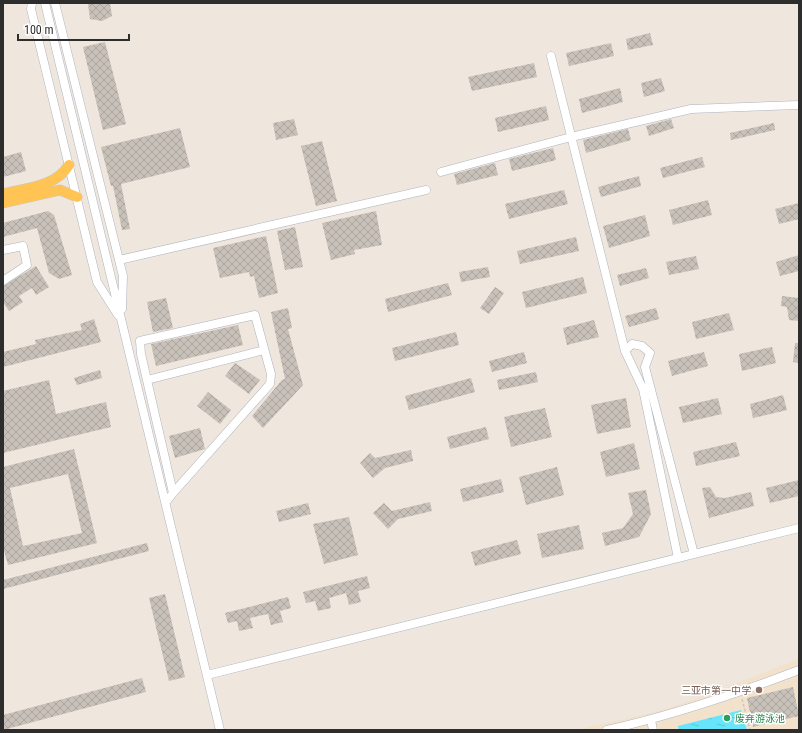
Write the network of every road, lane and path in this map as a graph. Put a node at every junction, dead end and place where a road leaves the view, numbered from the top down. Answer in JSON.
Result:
{"nodes":[{"id":1,"x":32,"y":3,"type":"edge"},
{"id":2,"x":45,"y":3,"type":"edge"},
{"id":3,"x":55,"y":3,"type":"edge"},
{"id":4,"x":551,"y":56,"type":"dead end"},
{"id":5,"x":799,"y":105,"type":"edge"},
{"id":6,"x":571,"y":137,"type":"junction"},
{"id":7,"x":69,"y":165,"type":"junction"},
{"id":8,"x":441,"y":172,"type":"dead end"},
{"id":9,"x":426,"y":190,"type":"dead end"},
{"id":10,"x":3,"y":194,"type":"edge"},
{"id":11,"x":77,"y":197,"type":"junction"},
{"id":12,"x":3,"y":203,"type":"edge"},
{"id":13,"x":3,"y":250,"type":"edge"},
{"id":14,"x":119,"y":260,"type":"junction"},
{"id":15,"x":3,"y":280,"type":"edge"},
{"id":16,"x":122,"y":320,"type":"junction"},
{"id":17,"x":264,"y":350,"type":"junction"},
{"id":18,"x":625,"y":351,"type":"junction"},
{"id":19,"x":147,"y":380,"type":"junction"},
{"id":20,"x":173,"y":493,"type":"junction"},
{"id":21,"x":166,"y":502,"type":"junction"},
{"id":22,"x":799,"y":528,"type":"edge"},
{"id":23,"x":694,"y":554,"type":"junction"},
{"id":24,"x":678,"y":558,"type":"junction"},
{"id":25,"x":799,"y":670,"type":"edge"},
{"id":26,"x":207,"y":675,"type":"junction"},
{"id":27,"x":741,"y":693,"type":"junction"},
{"id":28,"x":651,"y":720,"type":"junction"},
{"id":29,"x":220,"y":730,"type":"edge"},
{"id":30,"x":607,"y":730,"type":"edge"},
{"id":31,"x":653,"y":730,"type":"edge"},
{"id":32,"x":750,"y":730,"type":"edge"}],
"edges":[{"from":1,"to":7,"type":"street"},
{"from":2,"to":16,"type":"street"},
{"from":3,"to":14,"type":"street"},
{"from":4,"to":6,"type":"street"},
{"from":5,"to":6,"type":"street"},
{"from":6,"to":8,"type":"street"},
{"from":6,"to":18,"type":"street"},
{"from":7,"to":10,"type":"main road"},
{"from":7,"to":11,"type":"street"},
{"from":9,"to":14,"type":"street"},
{"from":11,"to":12,"type":"main road"},
{"from":11,"to":16,"type":"street"},
{"from":13,"to":15,"type":"street"},
{"from":14,"to":16,"type":"street"},
{"from":16,"to":21,"type":"street"},
{"from":17,"to":19,"type":"street"},
{"from":17,"to":19,"type":"street"},
{"from":17,"to":20,"type":"street"},
{"from":18,"to":23,"type":"street"},
{"from":18,"to":24,"type":"street"},
{"from":19,"to":20,"type":"street"},
{"from":20,"to":21,"type":"street"},
{"from":21,"to":26,"type":"street"},
{"from":22,"to":23,"type":"street"},
{"from":23,"to":24,"type":"street"},
{"from":24,"to":26,"type":"street"},
{"from":25,"to":27,"type":"street"},
{"from":26,"to":29,"type":"street"},
{"from":27,"to":28,"type":"street"},
{"from":27,"to":32,"type":"path"},
{"from":28,"to":30,"type":"street"},
{"from":28,"to":31,"type":"street"}]}
